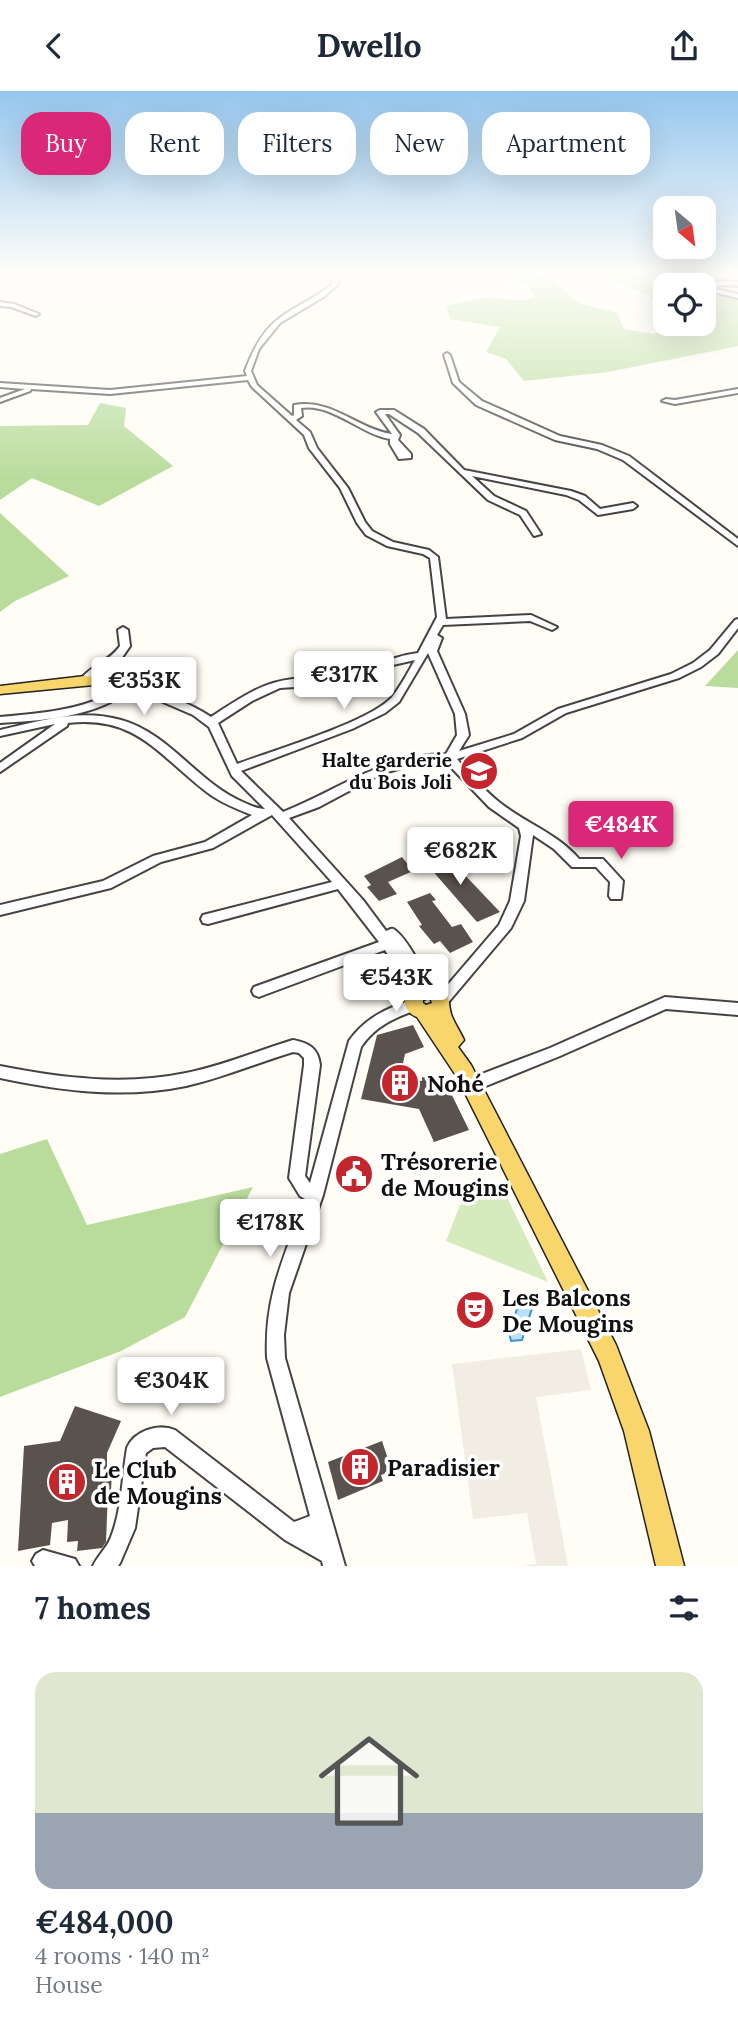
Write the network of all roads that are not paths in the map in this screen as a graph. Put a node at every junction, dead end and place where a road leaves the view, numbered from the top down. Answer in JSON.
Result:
{"nodes":[{"id":1,"x":263,"y":341,"type":"edge"},
{"id":2,"x":447,"y":355,"type":"dead end"},
{"id":3,"x":250,"y":378,"type":"junction"},
{"id":4,"x":0,"y":385,"type":"edge"},
{"id":5,"x":31,"y":388,"type":"junction"},
{"id":6,"x":738,"y":391,"type":"edge"},
{"id":7,"x":0,"y":400,"type":"edge"},
{"id":8,"x":666,"y":401,"type":"dead end"},
{"id":9,"x":291,"y":420,"type":"junction"},
{"id":10,"x":462,"y":472,"type":"junction"},
{"id":11,"x":634,"y":506,"type":"dead end"},
{"id":12,"x":537,"y":534,"type":"dead end"},
{"id":13,"x":738,"y":543,"type":"edge"},
{"id":14,"x":738,"y":622,"type":"edge"},
{"id":15,"x":438,"y":627,"type":"junction"},
{"id":16,"x":552,"y":628,"type":"dead end"},
{"id":17,"x":123,"y":630,"type":"dead end"},
{"id":18,"x":419,"y":656,"type":"junction"},
{"id":19,"x":85,"y":680,"type":"junction"},
{"id":20,"x":119,"y":687,"type":"junction"},
{"id":21,"x":0,"y":690,"type":"edge"},
{"id":22,"x":0,"y":720,"type":"edge"},
{"id":23,"x":69,"y":720,"type":"junction"},
{"id":24,"x":211,"y":722,"type":"junction"},
{"id":25,"x":0,"y":733,"type":"edge"},
{"id":26,"x":449,"y":758,"type":"junction"},
{"id":27,"x":0,"y":768,"type":"edge"},
{"id":28,"x":234,"y":769,"type":"junction"},
{"id":29,"x":272,"y":814,"type":"junction"},
{"id":30,"x":524,"y":826,"type":"junction"},
{"id":31,"x":341,"y":884,"type":"junction"},
{"id":32,"x":616,"y":896,"type":"dead end"},
{"id":33,"x":0,"y":910,"type":"edge"},
{"id":34,"x":208,"y":919,"type":"dead end"},
{"id":35,"x":392,"y":942,"type":"junction"},
{"id":36,"x":258,"y":991,"type":"dead end"},
{"id":37,"x":428,"y":1000,"type":"junction"},
{"id":38,"x":738,"y":1009,"type":"edge"},
{"id":39,"x":617,"y":1025,"type":"joint"},
{"id":40,"x":0,"y":1072,"type":"edge"},
{"id":41,"x":468,"y":1078,"type":"junction"},
{"id":42,"x":315,"y":1195,"type":"junction"},
{"id":43,"x":322,"y":1522,"type":"junction"},
{"id":44,"x":292,"y":1533,"type":"junction"},
{"id":45,"x":332,"y":1560,"type":"edge"},
{"id":46,"x":43,"y":1561,"type":"dead end"},
{"id":47,"x":68,"y":1566,"type":"edge"},
{"id":48,"x":104,"y":1566,"type":"edge"},
{"id":49,"x":670,"y":1566,"type":"edge"}],
"edges":[{"from":1,"to":3,"type":"street"},
{"from":2,"to":13,"type":"street"},
{"from":3,"to":5,"type":"street"},
{"from":3,"to":9,"type":"street"},
{"from":4,"to":5,"type":"street"},
{"from":5,"to":7,"type":"street"},
{"from":6,"to":8,"type":"street"},
{"from":9,"to":10,"type":"street"},
{"from":9,"to":15,"type":"street"},
{"from":10,"to":11,"type":"street"},
{"from":10,"to":12,"type":"street"},
{"from":14,"to":26,"type":"street"},
{"from":15,"to":16,"type":"street"},
{"from":15,"to":18,"type":"street"},
{"from":15,"to":26,"type":"street"},
{"from":17,"to":19,"type":"street"},
{"from":18,"to":24,"type":"street"},
{"from":18,"to":28,"type":"street"},
{"from":19,"to":20,"type":"main road"},
{"from":19,"to":21,"type":"main road"},
{"from":20,"to":22,"type":"street"},
{"from":20,"to":24,"type":"street"},
{"from":23,"to":25,"type":"street"},
{"from":23,"to":27,"type":"street"},
{"from":23,"to":29,"type":"street"},
{"from":24,"to":28,"type":"street"},
{"from":26,"to":29,"type":"street"},
{"from":26,"to":30,"type":"street"},
{"from":28,"to":29,"type":"street"},
{"from":29,"to":31,"type":"street"},
{"from":29,"to":33,"type":"street"},
{"from":30,"to":32,"type":"street"},
{"from":30,"to":37,"type":"street"},
{"from":31,"to":34,"type":"street"},
{"from":31,"to":35,"type":"street"},
{"from":35,"to":36,"type":"street"},
{"from":35,"to":37,"type":"street"},
{"from":37,"to":41,"type":"main road"},
{"from":37,"to":42,"type":"street"},
{"from":38,"to":39,"type":"street"},
{"from":39,"to":41,"type":"street"},
{"from":40,"to":42,"type":"street"},
{"from":41,"to":49,"type":"main road"},
{"from":42,"to":43,"type":"street"},
{"from":43,"to":44,"type":"street"},
{"from":43,"to":45,"type":"street"},
{"from":44,"to":45,"type":"street"},
{"from":44,"to":48,"type":"street"},
{"from":46,"to":47,"type":"street"}]}
